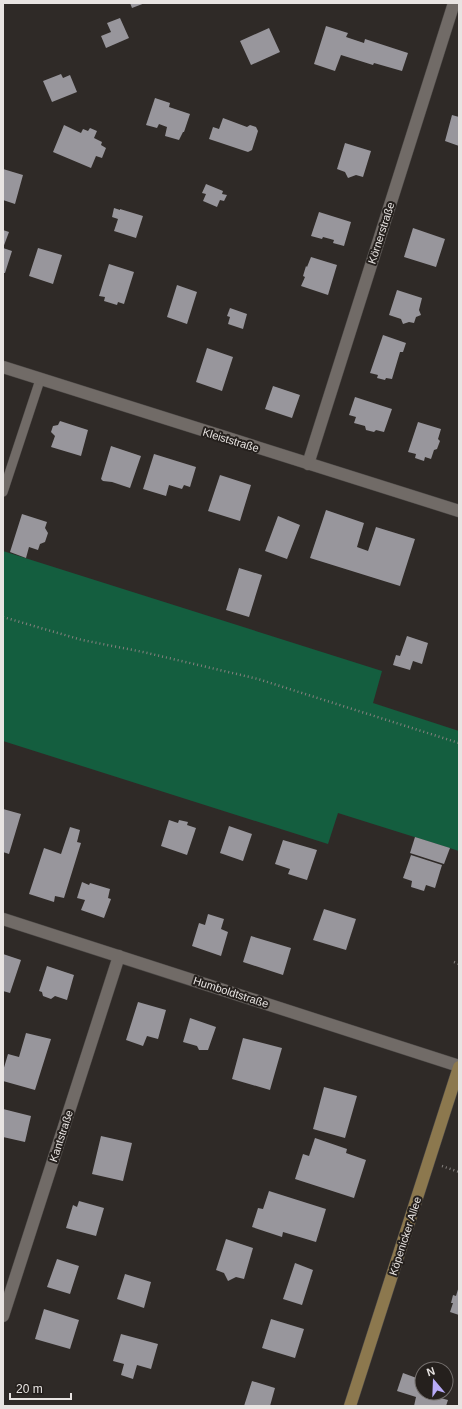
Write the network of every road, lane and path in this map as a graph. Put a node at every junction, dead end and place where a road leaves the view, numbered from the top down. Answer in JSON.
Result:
{"nodes":[{"id":1,"x":454,"y":3,"type":"edge"},
{"id":2,"x":3,"y":367,"type":"edge"},
{"id":3,"x":40,"y":380,"type":"junction"},
{"id":4,"x":308,"y":464,"type":"junction"},
{"id":5,"x":3,"y":492,"type":"edge"},
{"id":6,"x":459,"y":511,"type":"edge"},
{"id":7,"x":3,"y":617,"type":"edge"},
{"id":8,"x":459,"y":743,"type":"edge"},
{"id":9,"x":3,"y":919,"type":"edge"},
{"id":10,"x":119,"y":956,"type":"junction"},
{"id":11,"x":454,"y":962,"type":"dead end"},
{"id":12,"x":459,"y":964,"type":"edge"},
{"id":13,"x":459,"y":1066,"type":"edge"},
{"id":14,"x":438,"y":1165,"type":"dead end"},
{"id":15,"x":459,"y":1172,"type":"edge"},
{"id":16,"x":3,"y":1316,"type":"edge"},
{"id":17,"x":350,"y":1406,"type":"edge"}],
"edges":[{"from":1,"to":4,"type":"street","name":"Körnerstraße"},
{"from":2,"to":3,"type":"street","name":"Kleiststraße"},
{"from":3,"to":4,"type":"street","name":"Kleiststraße"},
{"from":3,"to":5,"type":"lane"},
{"from":4,"to":6,"type":"street","name":"Kleiststraße"},
{"from":7,"to":8,"type":"path"},
{"from":9,"to":10,"type":"street","name":"Humboldtstraße"},
{"from":10,"to":13,"type":"street","name":"Humboldtstraße"},
{"from":10,"to":16,"type":"street","name":"Kantstraße"},
{"from":11,"to":12,"type":"path"},
{"from":13,"to":17,"type":"street","name":"Köpenicker Allee"},
{"from":14,"to":15,"type":"path"}]}
